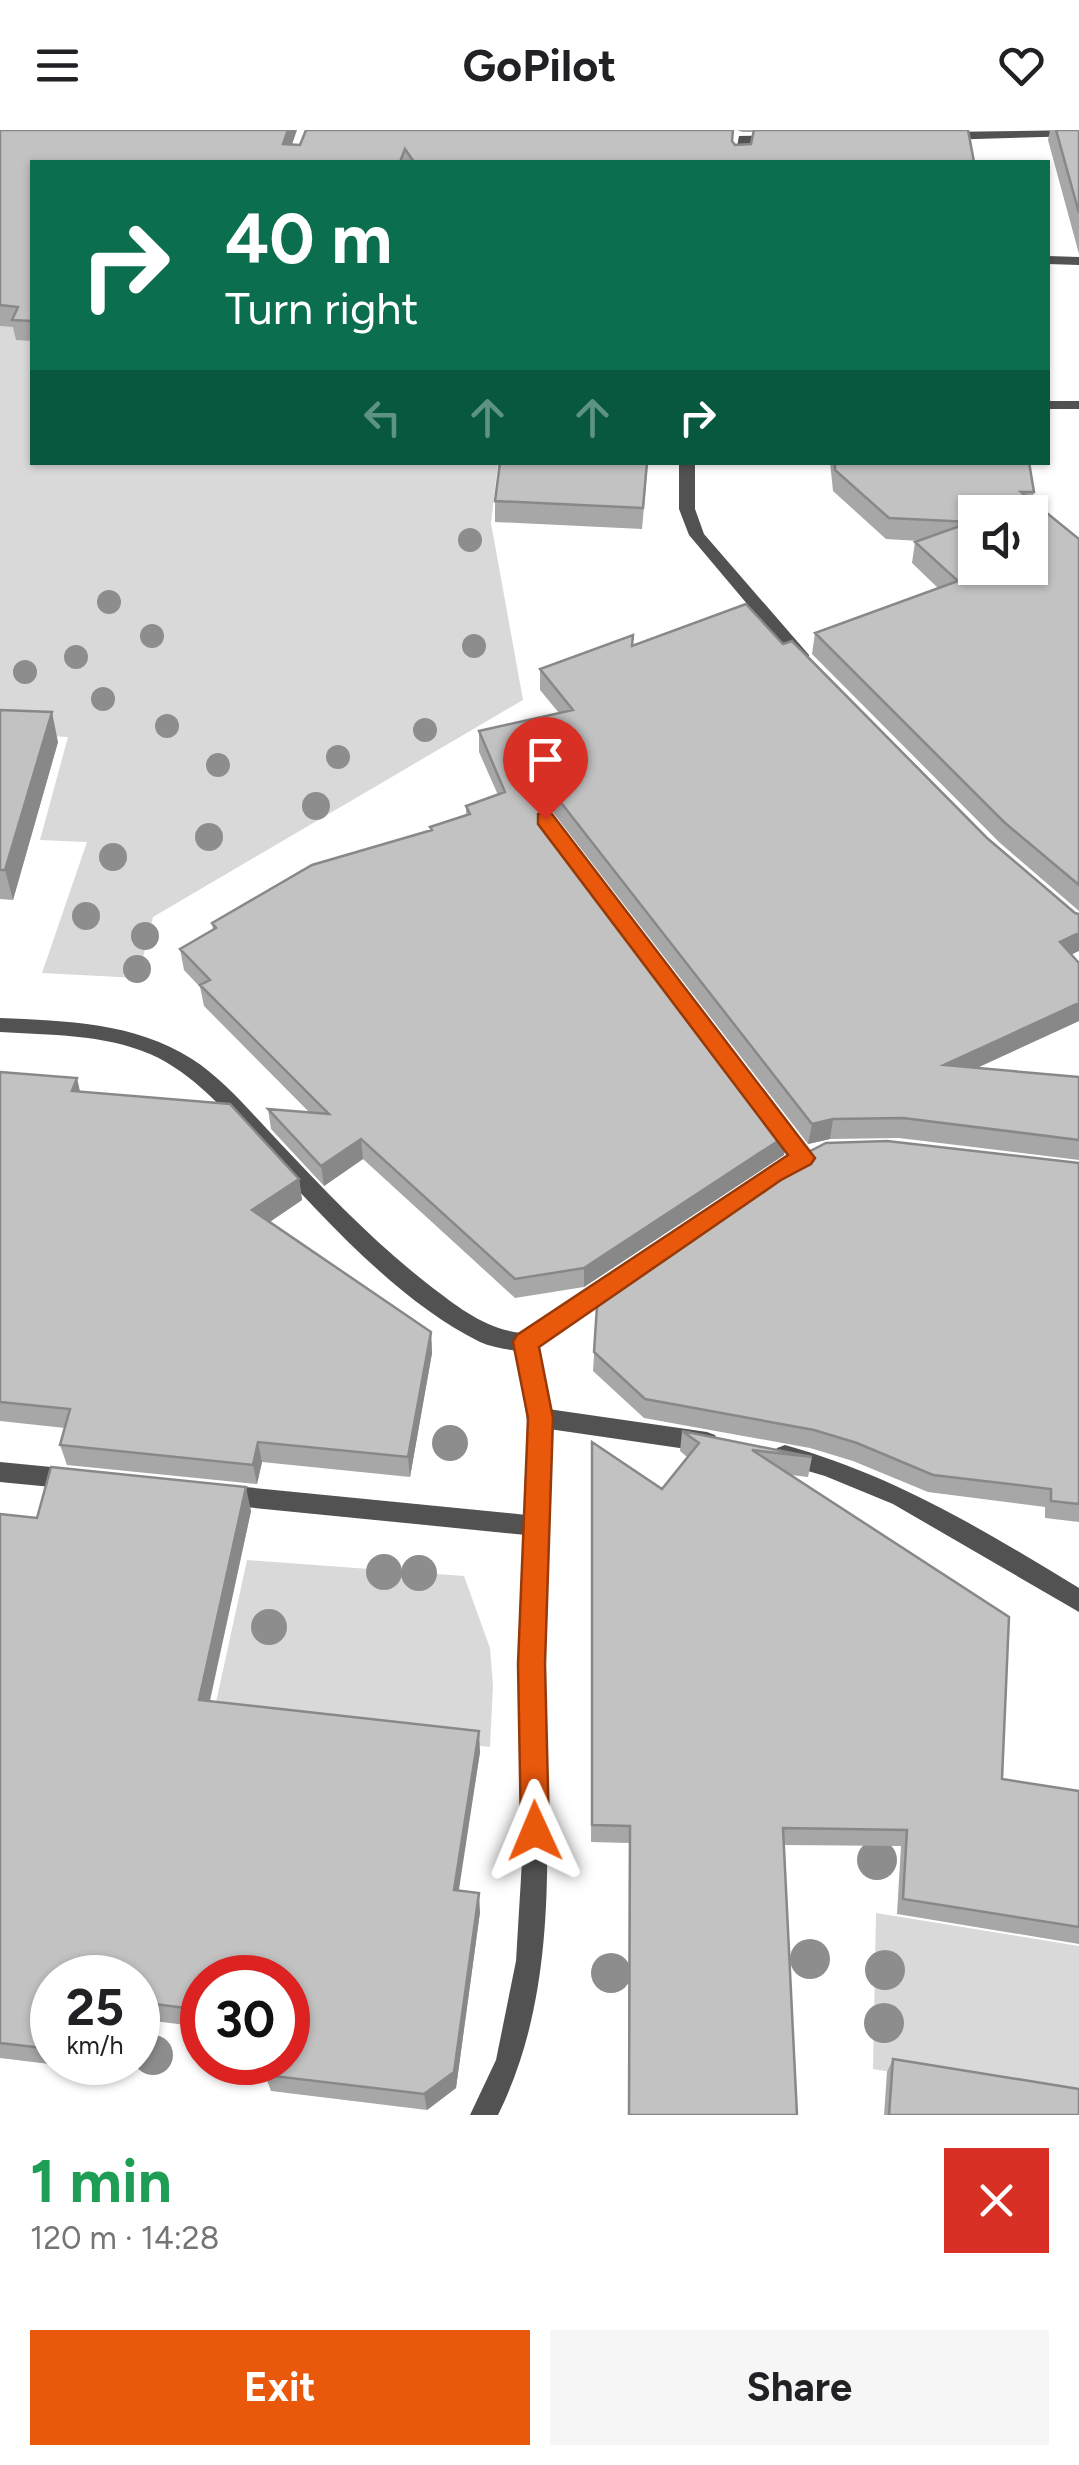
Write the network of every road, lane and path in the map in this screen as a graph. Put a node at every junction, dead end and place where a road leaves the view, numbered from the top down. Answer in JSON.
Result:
{"nodes":[{"id":1,"x":1079,"y":132,"type":"edge"},
{"id":2,"x":917,"y":136,"type":"edge"},
{"id":3,"x":798,"y":138,"type":"edge"},
{"id":4,"x":741,"y":160,"type":"edge"},
{"id":5,"x":1050,"y":260,"type":"edge"},
{"id":6,"x":1079,"y":260,"type":"edge"},
{"id":7,"x":1050,"y":405,"type":"edge"},
{"id":8,"x":1079,"y":405,"type":"edge"},
{"id":9,"x":687,"y":465,"type":"edge"},
{"id":10,"x":816,"y":672,"type":"edge"},
{"id":11,"x":0,"y":1025,"type":"edge"},
{"id":12,"x":756,"y":1096,"type":"edge"},
{"id":13,"x":803,"y":1158,"type":"edge"},
{"id":14,"x":642,"y":1264,"type":"edge"},
{"id":15,"x":526,"y":1342,"type":"junction"},
{"id":16,"x":540,"y":1418,"type":"junction"},
{"id":17,"x":729,"y":1445,"type":"edge"},
{"id":18,"x":766,"y":1450,"type":"edge"},
{"id":19,"x":0,"y":1472,"type":"edge"},
{"id":20,"x":99,"y":1482,"type":"edge"},
{"id":21,"x":198,"y":1492,"type":"edge"},
{"id":22,"x":536,"y":1526,"type":"junction"},
{"id":23,"x":1079,"y":1601,"type":"edge"},
{"id":24,"x":484,"y":2115,"type":"edge"}],
"edges":[{"from":1,"to":2,"type":"street"},
{"from":3,"to":4,"type":"street"},
{"from":5,"to":6,"type":"street"},
{"from":7,"to":8,"type":"street"},
{"from":9,"to":10,"type":"street"},
{"from":11,"to":15,"type":"street"},
{"from":12,"to":13,"type":"street"},
{"from":14,"to":15,"type":"street"},
{"from":15,"to":16,"type":"street"},
{"from":16,"to":17,"type":"street"},
{"from":16,"to":22,"type":"street"},
{"from":18,"to":23,"type":"street"},
{"from":19,"to":20,"type":"street"},
{"from":21,"to":22,"type":"street"},
{"from":22,"to":24,"type":"street"}]}
